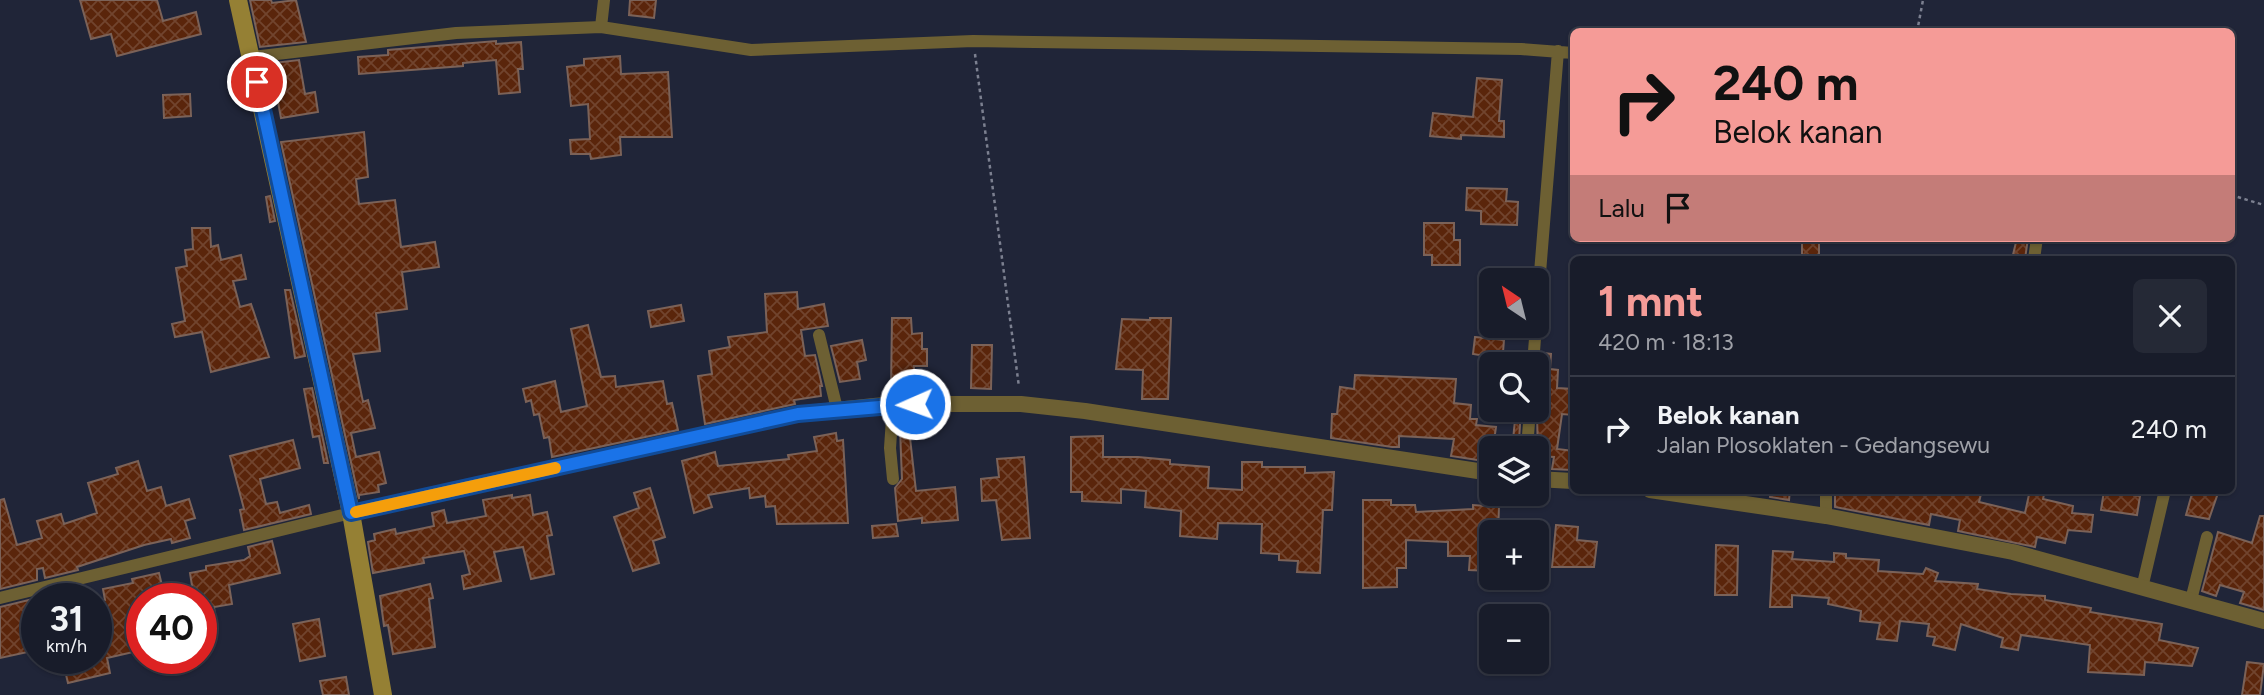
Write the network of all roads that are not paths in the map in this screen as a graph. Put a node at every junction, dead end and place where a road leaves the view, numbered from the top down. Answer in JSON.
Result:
{"nodes":[{"id":1,"x":238,"y":0,"type":"edge"},
{"id":2,"x":604,"y":0,"type":"edge"},
{"id":3,"x":601,"y":27,"type":"junction"},
{"id":4,"x":1558,"y":51,"type":"junction"},
{"id":5,"x":1570,"y":53,"type":"edge"},
{"id":6,"x":252,"y":57,"type":"junction"},
{"id":7,"x":1541,"y":268,"type":"edge"},
{"id":8,"x":819,"y":335,"type":"dead end"},
{"id":9,"x":893,"y":404,"type":"junction"},
{"id":10,"x":836,"y":409,"type":"junction"},
{"id":11,"x":1479,"y":471,"type":"edge"},
{"id":12,"x":893,"y":479,"type":"dead end"},
{"id":13,"x":1549,"y":480,"type":"edge"},
{"id":14,"x":1570,"y":481,"type":"edge"},
{"id":15,"x":1677,"y":494,"type":"edge"},
{"id":16,"x":1826,"y":494,"type":"edge"},
{"id":17,"x":2164,"y":494,"type":"edge"},
{"id":18,"x":351,"y":513,"type":"junction"},
{"id":19,"x":1826,"y":516,"type":"junction"},
{"id":20,"x":2207,"y":537,"type":"dead end"},
{"id":21,"x":2142,"y":588,"type":"junction"},
{"id":22,"x":0,"y":598,"type":"edge"},
{"id":23,"x":2191,"y":600,"type":"junction"},
{"id":24,"x":2264,"y":621,"type":"edge"},
{"id":25,"x":383,"y":695,"type":"edge"}],
"edges":[{"from":1,"to":6,"type":"main road"},
{"from":2,"to":3,"type":"street"},
{"from":3,"to":4,"type":"street"},
{"from":3,"to":6,"type":"street"},
{"from":4,"to":5,"type":"street"},
{"from":4,"to":7,"type":"street"},
{"from":6,"to":18,"type":"main road"},
{"from":8,"to":10,"type":"street"},
{"from":9,"to":10,"type":"street"},
{"from":9,"to":11,"type":"street"},
{"from":9,"to":12,"type":"street"},
{"from":10,"to":18,"type":"street"},
{"from":13,"to":14,"type":"street"},
{"from":15,"to":19,"type":"street"},
{"from":16,"to":19,"type":"street"},
{"from":17,"to":21,"type":"street"},
{"from":18,"to":22,"type":"street"},
{"from":18,"to":25,"type":"main road"},
{"from":19,"to":21,"type":"street"},
{"from":20,"to":23,"type":"street"},
{"from":21,"to":23,"type":"street"},
{"from":23,"to":24,"type":"street"}]}
